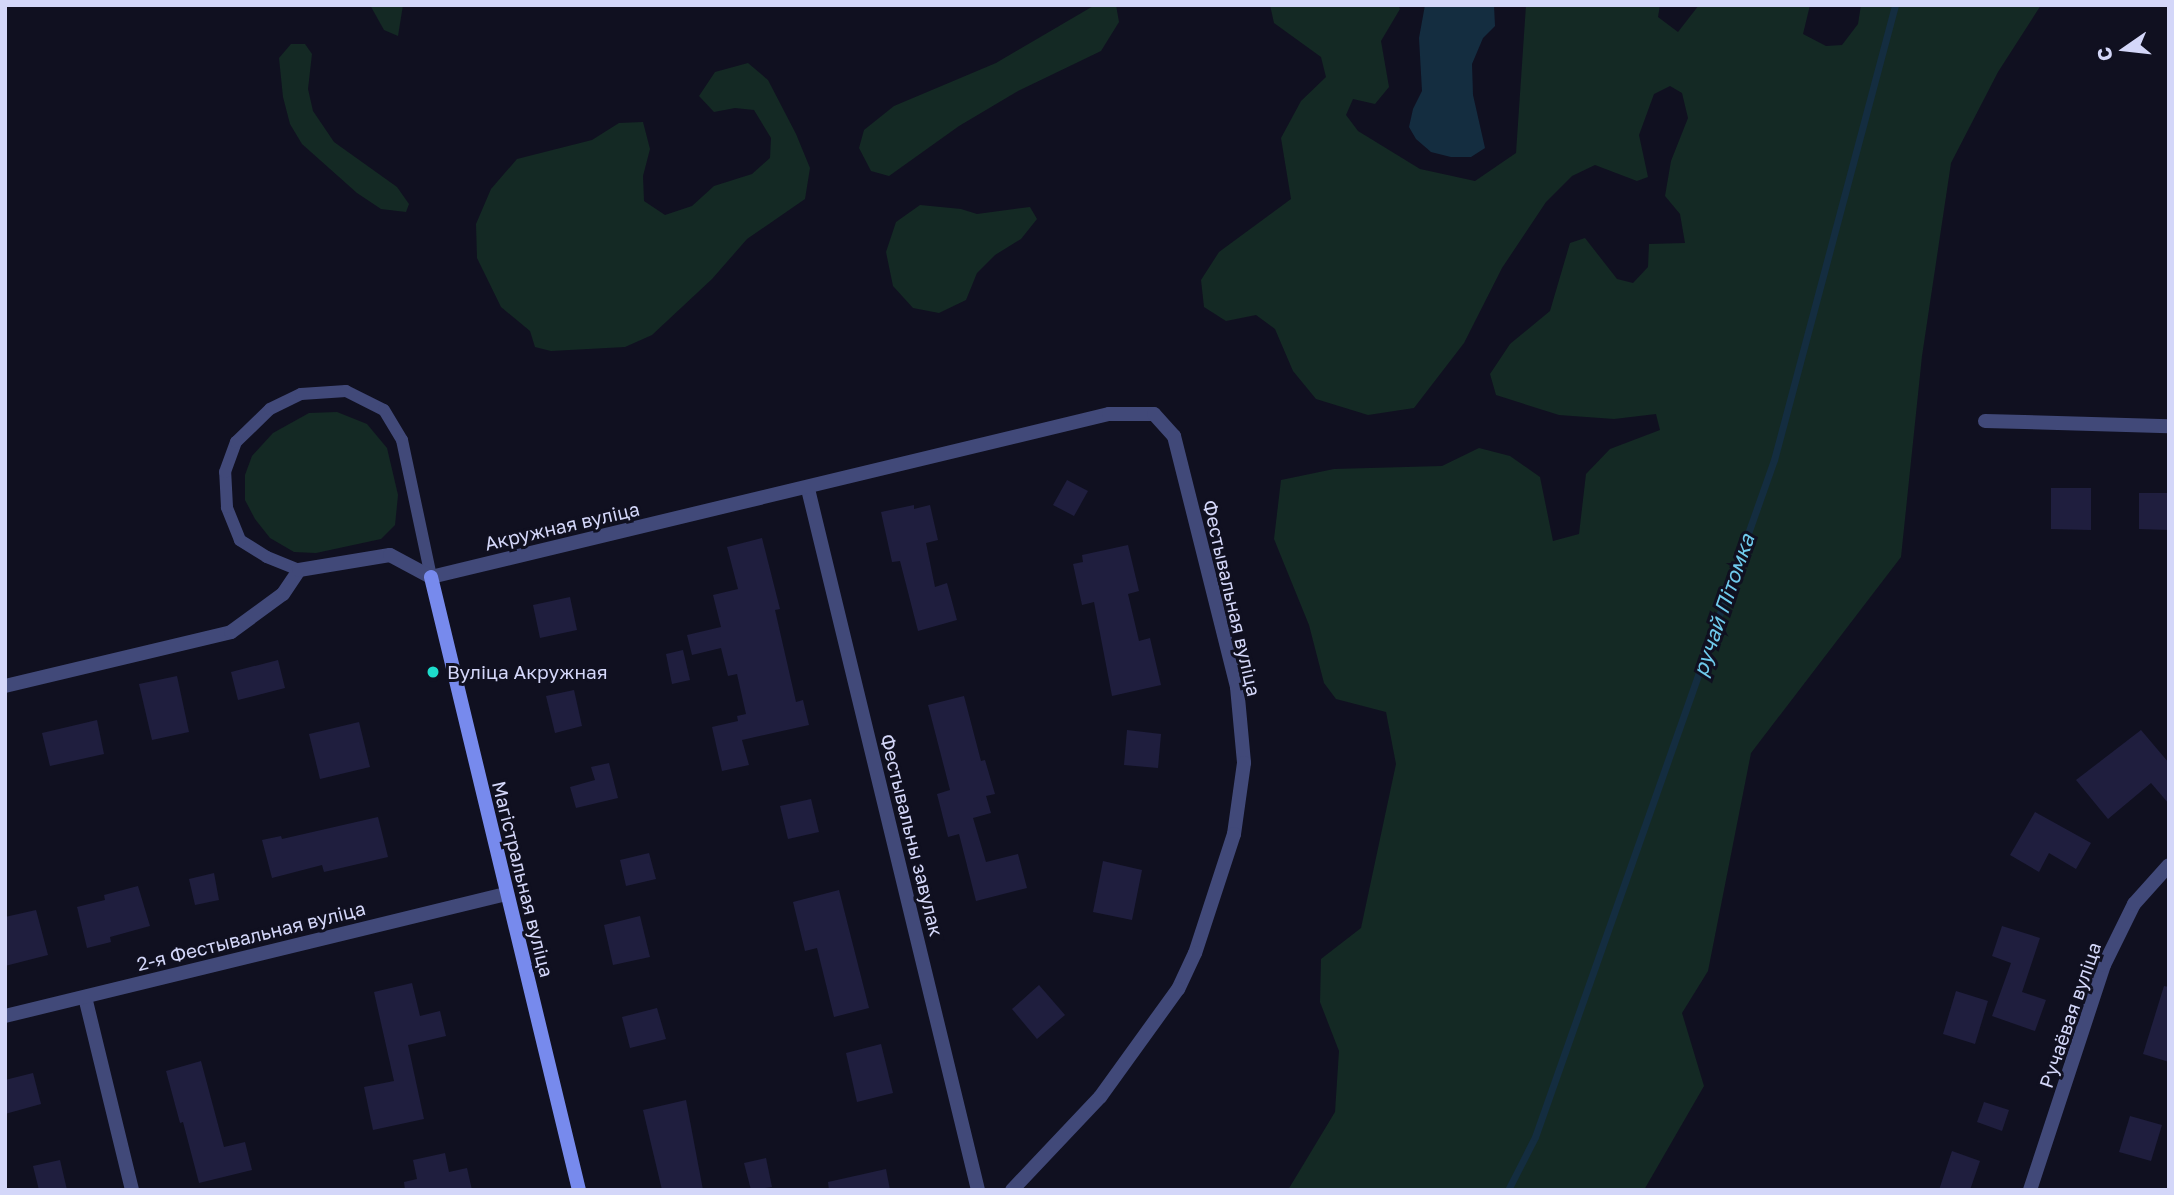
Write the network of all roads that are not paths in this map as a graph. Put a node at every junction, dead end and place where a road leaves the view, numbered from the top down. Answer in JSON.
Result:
{"nodes":[{"id":1,"x":1154,"y":414,"type":"joint"},
{"id":2,"x":1985,"y":421,"type":"dead end"},
{"id":3,"x":2169,"y":426,"type":"edge"},
{"id":4,"x":808,"y":489,"type":"junction"},
{"id":5,"x":299,"y":570,"type":"junction"},
{"id":6,"x":431,"y":576,"type":"junction"},
{"id":7,"x":5,"y":686,"type":"edge"},
{"id":8,"x":2169,"y":865,"type":"edge"},
{"id":9,"x":506,"y":894,"type":"junction"},
{"id":10,"x":85,"y":997,"type":"junction"},
{"id":11,"x":5,"y":1016,"type":"edge"},
{"id":12,"x":132,"y":1190,"type":"edge"},
{"id":13,"x":579,"y":1190,"type":"edge"},
{"id":14,"x":978,"y":1190,"type":"edge"},
{"id":15,"x":1012,"y":1190,"type":"edge"},
{"id":16,"x":2030,"y":1190,"type":"edge"}],
"edges":[{"from":1,"to":4,"type":"street","name":"Акружная вуліца"},
{"from":1,"to":15,"type":"street","name":"Фестывальная вуліца"},
{"from":2,"to":3,"type":"street"},
{"from":4,"to":6,"type":"street","name":"Акружная вуліца"},
{"from":4,"to":14,"type":"street","name":"Фестывальны завулак"},
{"from":5,"to":6,"type":"street"},
{"from":5,"to":6,"type":"lane"},
{"from":5,"to":7,"type":"street"},
{"from":6,"to":9,"type":"street","name":"Магістральная вуліца"},
{"from":8,"to":16,"type":"street","name":"Ручаёвая вуліца"},
{"from":9,"to":10,"type":"street","name":"2-я Фестывальная вуліца"},
{"from":9,"to":13,"type":"street","name":"Магістральная вуліца"},
{"from":10,"to":11,"type":"street","name":"2-я Фестывальная вуліца"},
{"from":10,"to":12,"type":"street"}]}
